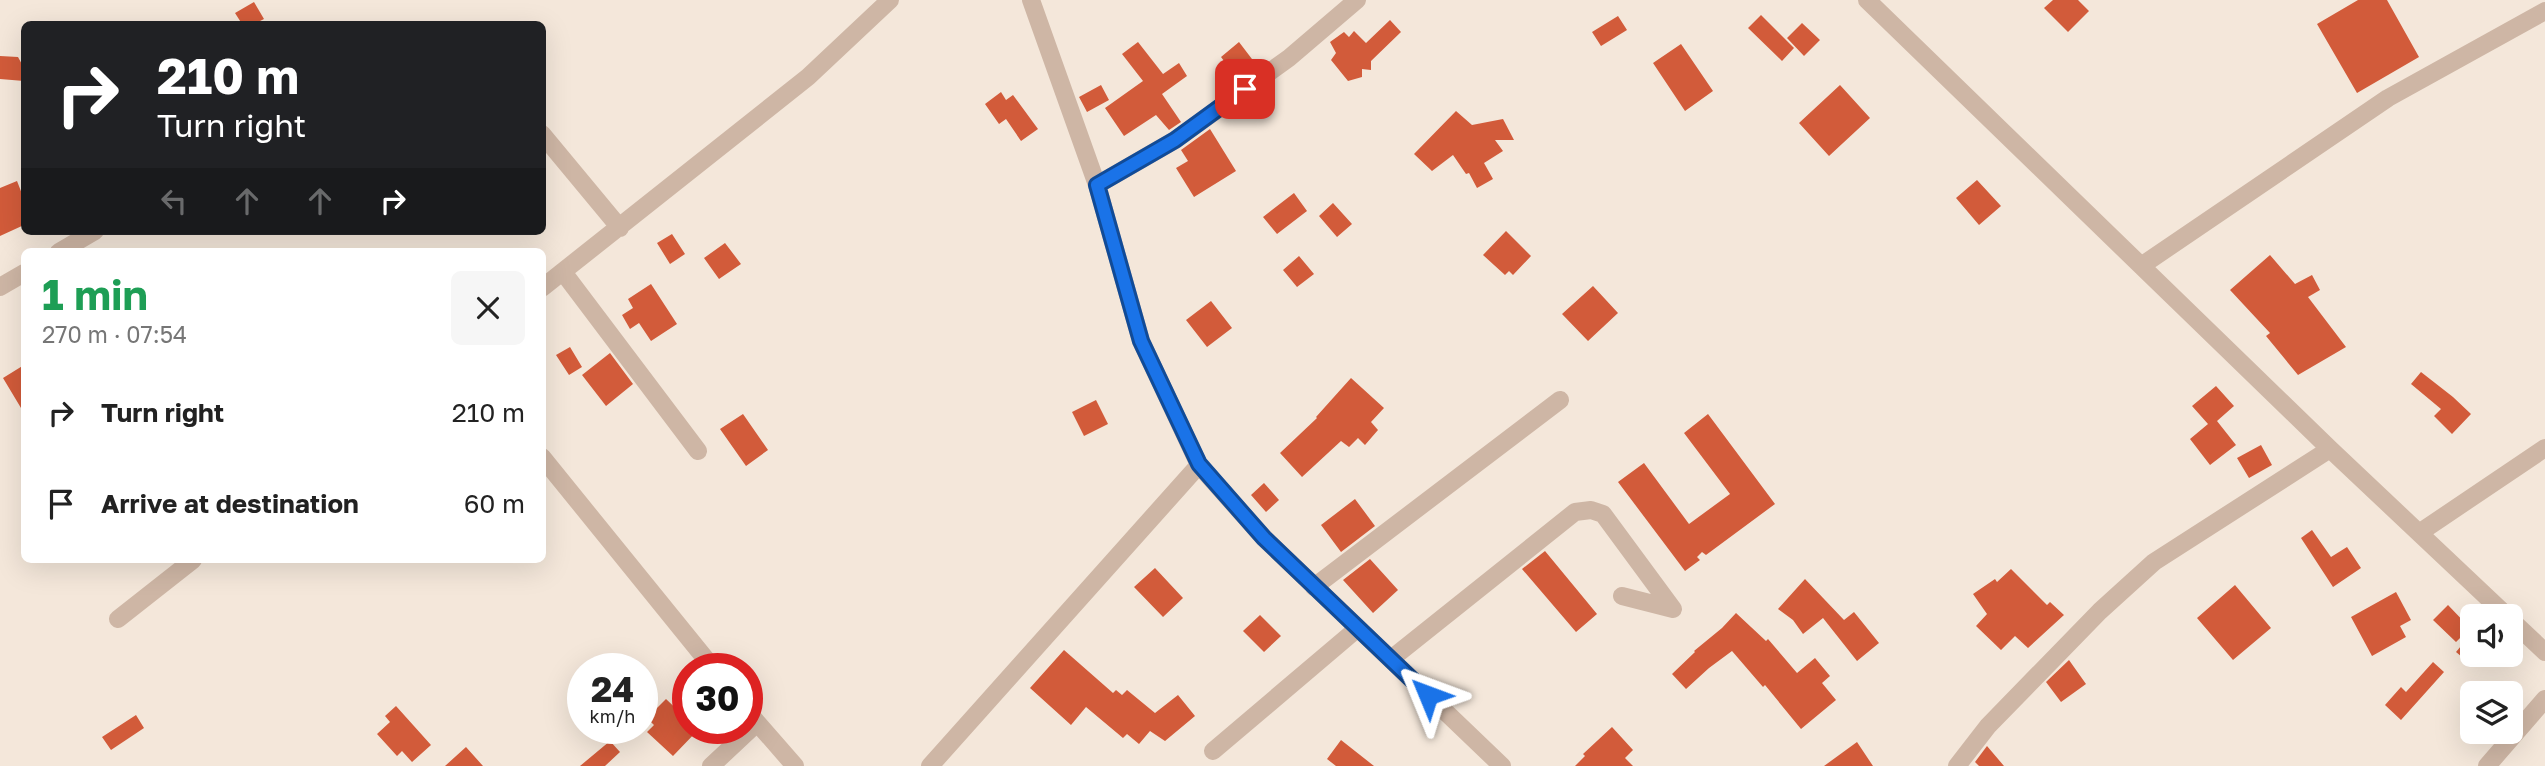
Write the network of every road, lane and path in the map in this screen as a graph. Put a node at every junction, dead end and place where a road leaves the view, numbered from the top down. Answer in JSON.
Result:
{"nodes":[{"id":1,"x":890,"y":0,"type":"edge"},
{"id":2,"x":1031,"y":0,"type":"edge"},
{"id":3,"x":1357,"y":0,"type":"edge"},
{"id":4,"x":1867,"y":0,"type":"edge"},
{"id":5,"x":2545,"y":11,"type":"edge"},
{"id":6,"x":546,"y":139,"type":"edge"},
{"id":7,"x":1097,"y":185,"type":"junction"},
{"id":8,"x":620,"y":228,"type":"junction"},
{"id":9,"x":87,"y":235,"type":"edge"},
{"id":10,"x":66,"y":248,"type":"edge"},
{"id":11,"x":2141,"y":266,"type":"junction"},
{"id":12,"x":564,"y":272,"type":"junction"},
{"id":13,"x":21,"y":275,"type":"edge"},
{"id":14,"x":546,"y":285,"type":"edge"},
{"id":15,"x":0,"y":287,"type":"edge"},
{"id":16,"x":1560,"y":400,"type":"dead end"},
{"id":17,"x":2545,"y":448,"type":"edge"},
{"id":18,"x":2330,"y":449,"type":"junction"},
{"id":19,"x":698,"y":450,"type":"dead end"},
{"id":20,"x":546,"y":462,"type":"edge"},
{"id":21,"x":1199,"y":464,"type":"junction"},
{"id":22,"x":2419,"y":533,"type":"junction"},
{"id":23,"x":189,"y":563,"type":"edge"},
{"id":24,"x":1314,"y":587,"type":"junction"},
{"id":25,"x":1622,"y":596,"type":"dead end"},
{"id":26,"x":2494,"y":604,"type":"edge"},
{"id":27,"x":118,"y":619,"type":"dead end"},
{"id":28,"x":1358,"y":628,"type":"junction"},
{"id":29,"x":2523,"y":631,"type":"edge"},
{"id":30,"x":2545,"y":652,"type":"edge"},
{"id":31,"x":701,"y":653,"type":"edge"},
{"id":32,"x":1391,"y":659,"type":"junction"},
{"id":33,"x":2545,"y":699,"type":"edge"},
{"id":34,"x":763,"y":730,"type":"edge"},
{"id":35,"x":729,"y":744,"type":"edge"},
{"id":36,"x":1213,"y":751,"type":"dead end"},
{"id":37,"x":711,"y":766,"type":"edge"},
{"id":38,"x":795,"y":766,"type":"edge"},
{"id":39,"x":930,"y":766,"type":"edge"},
{"id":40,"x":1502,"y":766,"type":"edge"},
{"id":41,"x":1957,"y":766,"type":"edge"},
{"id":42,"x":2487,"y":766,"type":"edge"}],
"edges":[{"from":1,"to":8,"type":"street"},
{"from":2,"to":7,"type":"street"},
{"from":3,"to":7,"type":"street"},
{"from":4,"to":11,"type":"street"},
{"from":5,"to":11,"type":"street"},
{"from":6,"to":8,"type":"street"},
{"from":7,"to":21,"type":"street"},
{"from":8,"to":12,"type":"street"},
{"from":9,"to":10,"type":"street"},
{"from":11,"to":18,"type":"street"},
{"from":12,"to":14,"type":"street"},
{"from":12,"to":19,"type":"street"},
{"from":13,"to":15,"type":"street"},
{"from":16,"to":24,"type":"street"},
{"from":17,"to":22,"type":"street"},
{"from":18,"to":22,"type":"street"},
{"from":18,"to":41,"type":"street"},
{"from":20,"to":31,"type":"street"},
{"from":21,"to":24,"type":"street"},
{"from":21,"to":39,"type":"street"},
{"from":22,"to":26,"type":"street"},
{"from":23,"to":27,"type":"street"},
{"from":24,"to":28,"type":"street"},
{"from":25,"to":32,"type":"street"},
{"from":28,"to":32,"type":"street"},
{"from":28,"to":36,"type":"street"},
{"from":29,"to":30,"type":"street"},
{"from":32,"to":40,"type":"street"},
{"from":33,"to":42,"type":"street"},
{"from":34,"to":38,"type":"street"},
{"from":35,"to":37,"type":"street"}]}
